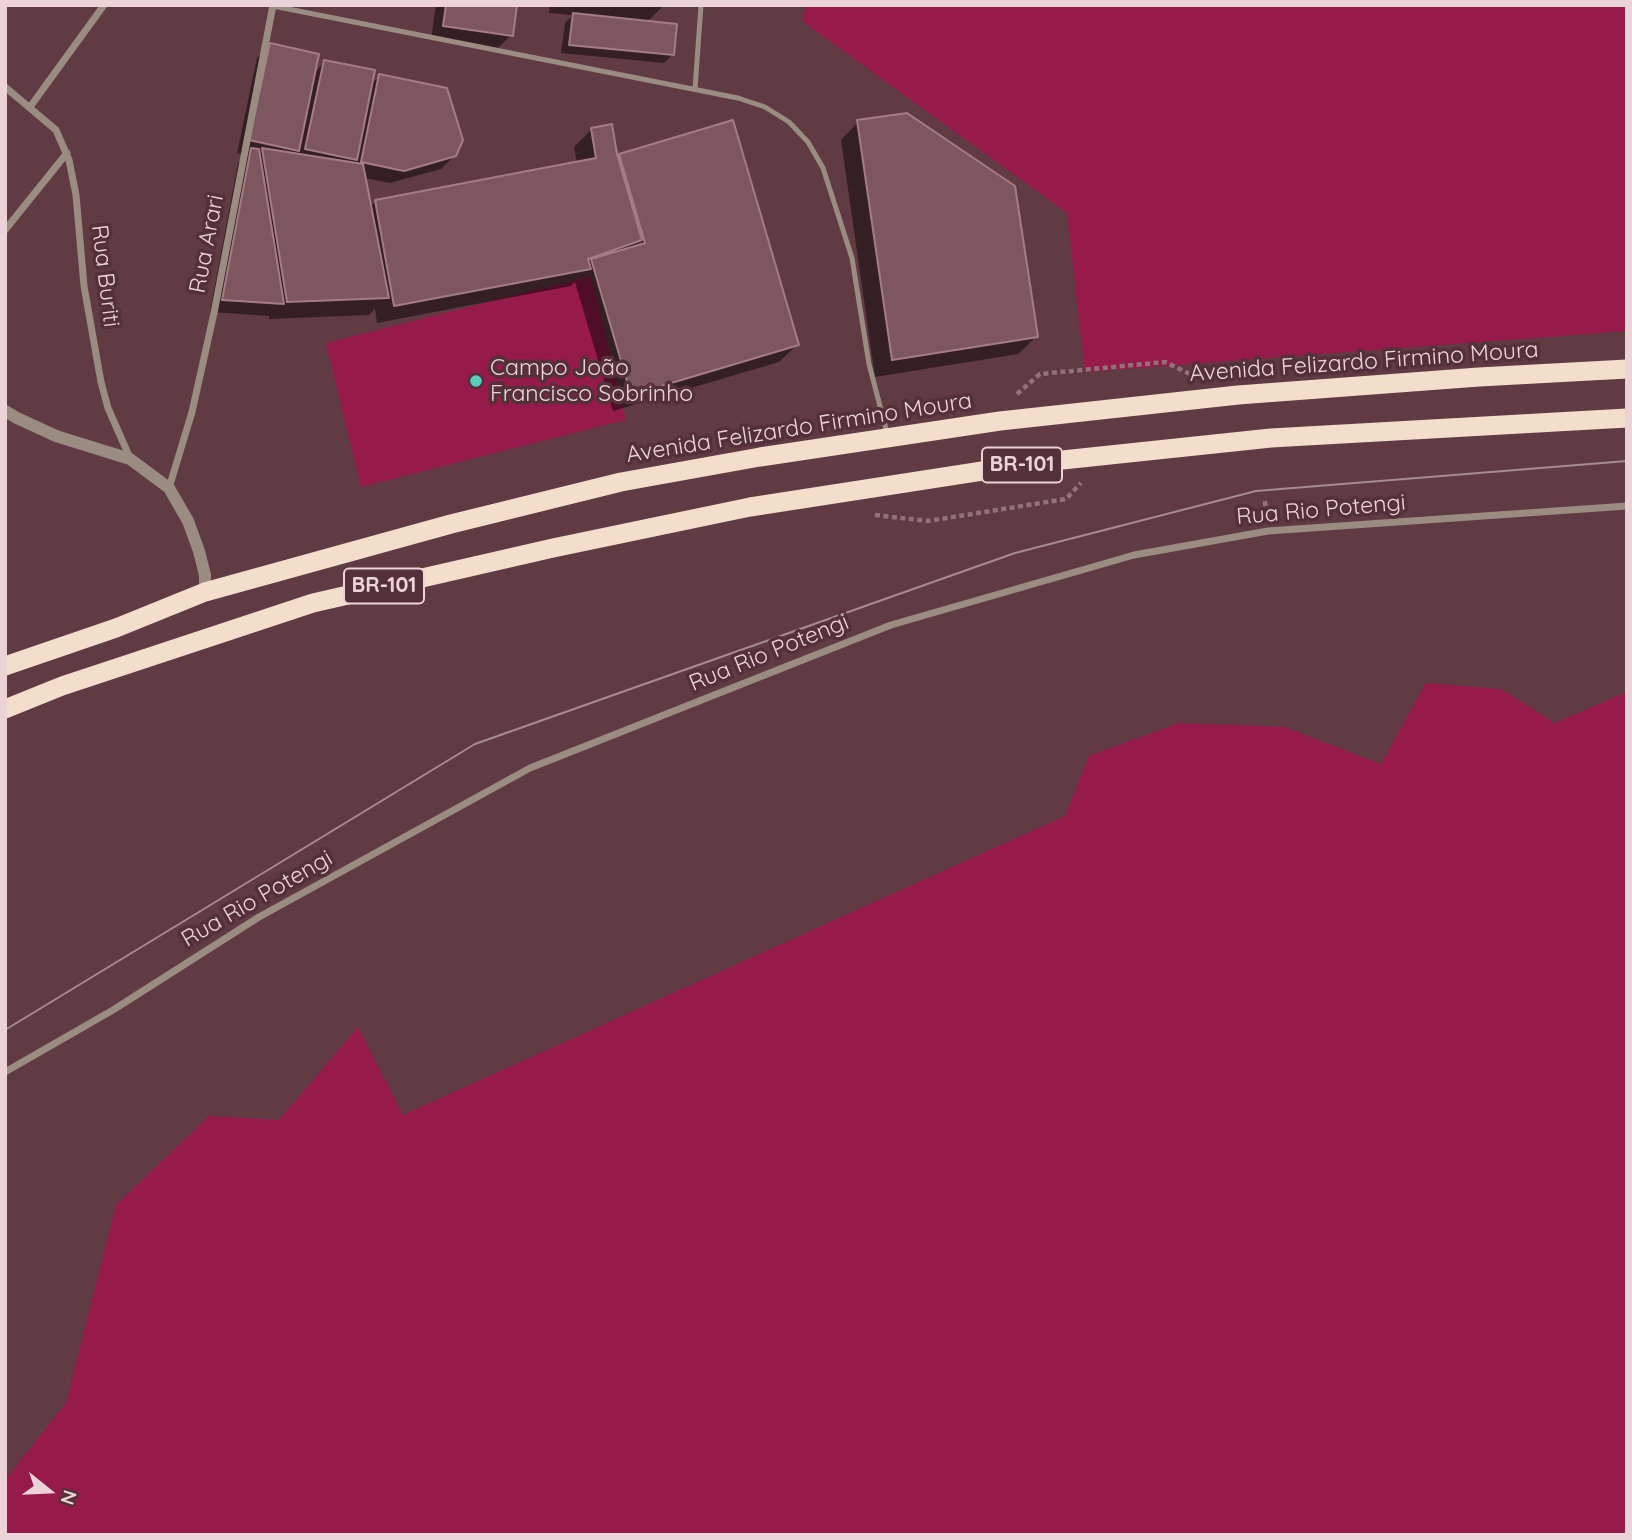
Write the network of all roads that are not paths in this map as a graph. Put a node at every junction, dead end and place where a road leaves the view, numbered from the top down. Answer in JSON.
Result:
{"nodes":[{"id":1,"x":104,"y":5,"type":"edge"},
{"id":2,"x":701,"y":5,"type":"edge"},
{"id":3,"x":273,"y":6,"type":"edge"},
{"id":4,"x":5,"y":87,"type":"edge"},
{"id":5,"x":695,"y":89,"type":"junction"},
{"id":6,"x":30,"y":107,"type":"junction"},
{"id":7,"x":67,"y":153,"type":"junction"},
{"id":8,"x":5,"y":230,"type":"edge"},
{"id":9,"x":1627,"y":369,"type":"edge"},
{"id":10,"x":5,"y":411,"type":"edge"},
{"id":11,"x":1627,"y":418,"type":"edge"},
{"id":12,"x":888,"y":438,"type":"junction"},
{"id":13,"x":130,"y":459,"type":"junction"},
{"id":14,"x":169,"y":488,"type":"junction"},
{"id":15,"x":1627,"y":506,"type":"edge"},
{"id":16,"x":205,"y":592,"type":"junction"},
{"id":17,"x":5,"y":666,"type":"edge"},
{"id":18,"x":5,"y":709,"type":"edge"},
{"id":19,"x":5,"y":1072,"type":"edge"}],
"edges":[{"from":1,"to":6,"type":"street"},
{"from":2,"to":5,"type":"lane"},
{"from":3,"to":5,"type":"lane"},
{"from":3,"to":14,"type":"street","name":"Rua Arari"},
{"from":4,"to":6,"type":"street","name":"Rua Buriti"},
{"from":5,"to":12,"type":"lane"},
{"from":6,"to":7,"type":"street","name":"Rua Buriti"},
{"from":7,"to":8,"type":"street"},
{"from":7,"to":13,"type":"street","name":"Rua Buriti"},
{"from":9,"to":12,"type":"highway","name":"Avenida Felizardo Firmino Moura","number":"BR-101"},
{"from":10,"to":13,"type":"street"},
{"from":11,"to":18,"type":"highway","number":"BR-101"},
{"from":12,"to":16,"type":"highway","name":"Avenida Felizardo Firmino Moura","number":"BR-101"},
{"from":13,"to":14,"type":"street"},
{"from":14,"to":16,"type":"street"},
{"from":15,"to":19,"type":"street","name":"Rua Rio Potengi"},
{"from":16,"to":17,"type":"highway","name":"Avenida Felizardo Firmino Moura","number":"BR-101"}]}
